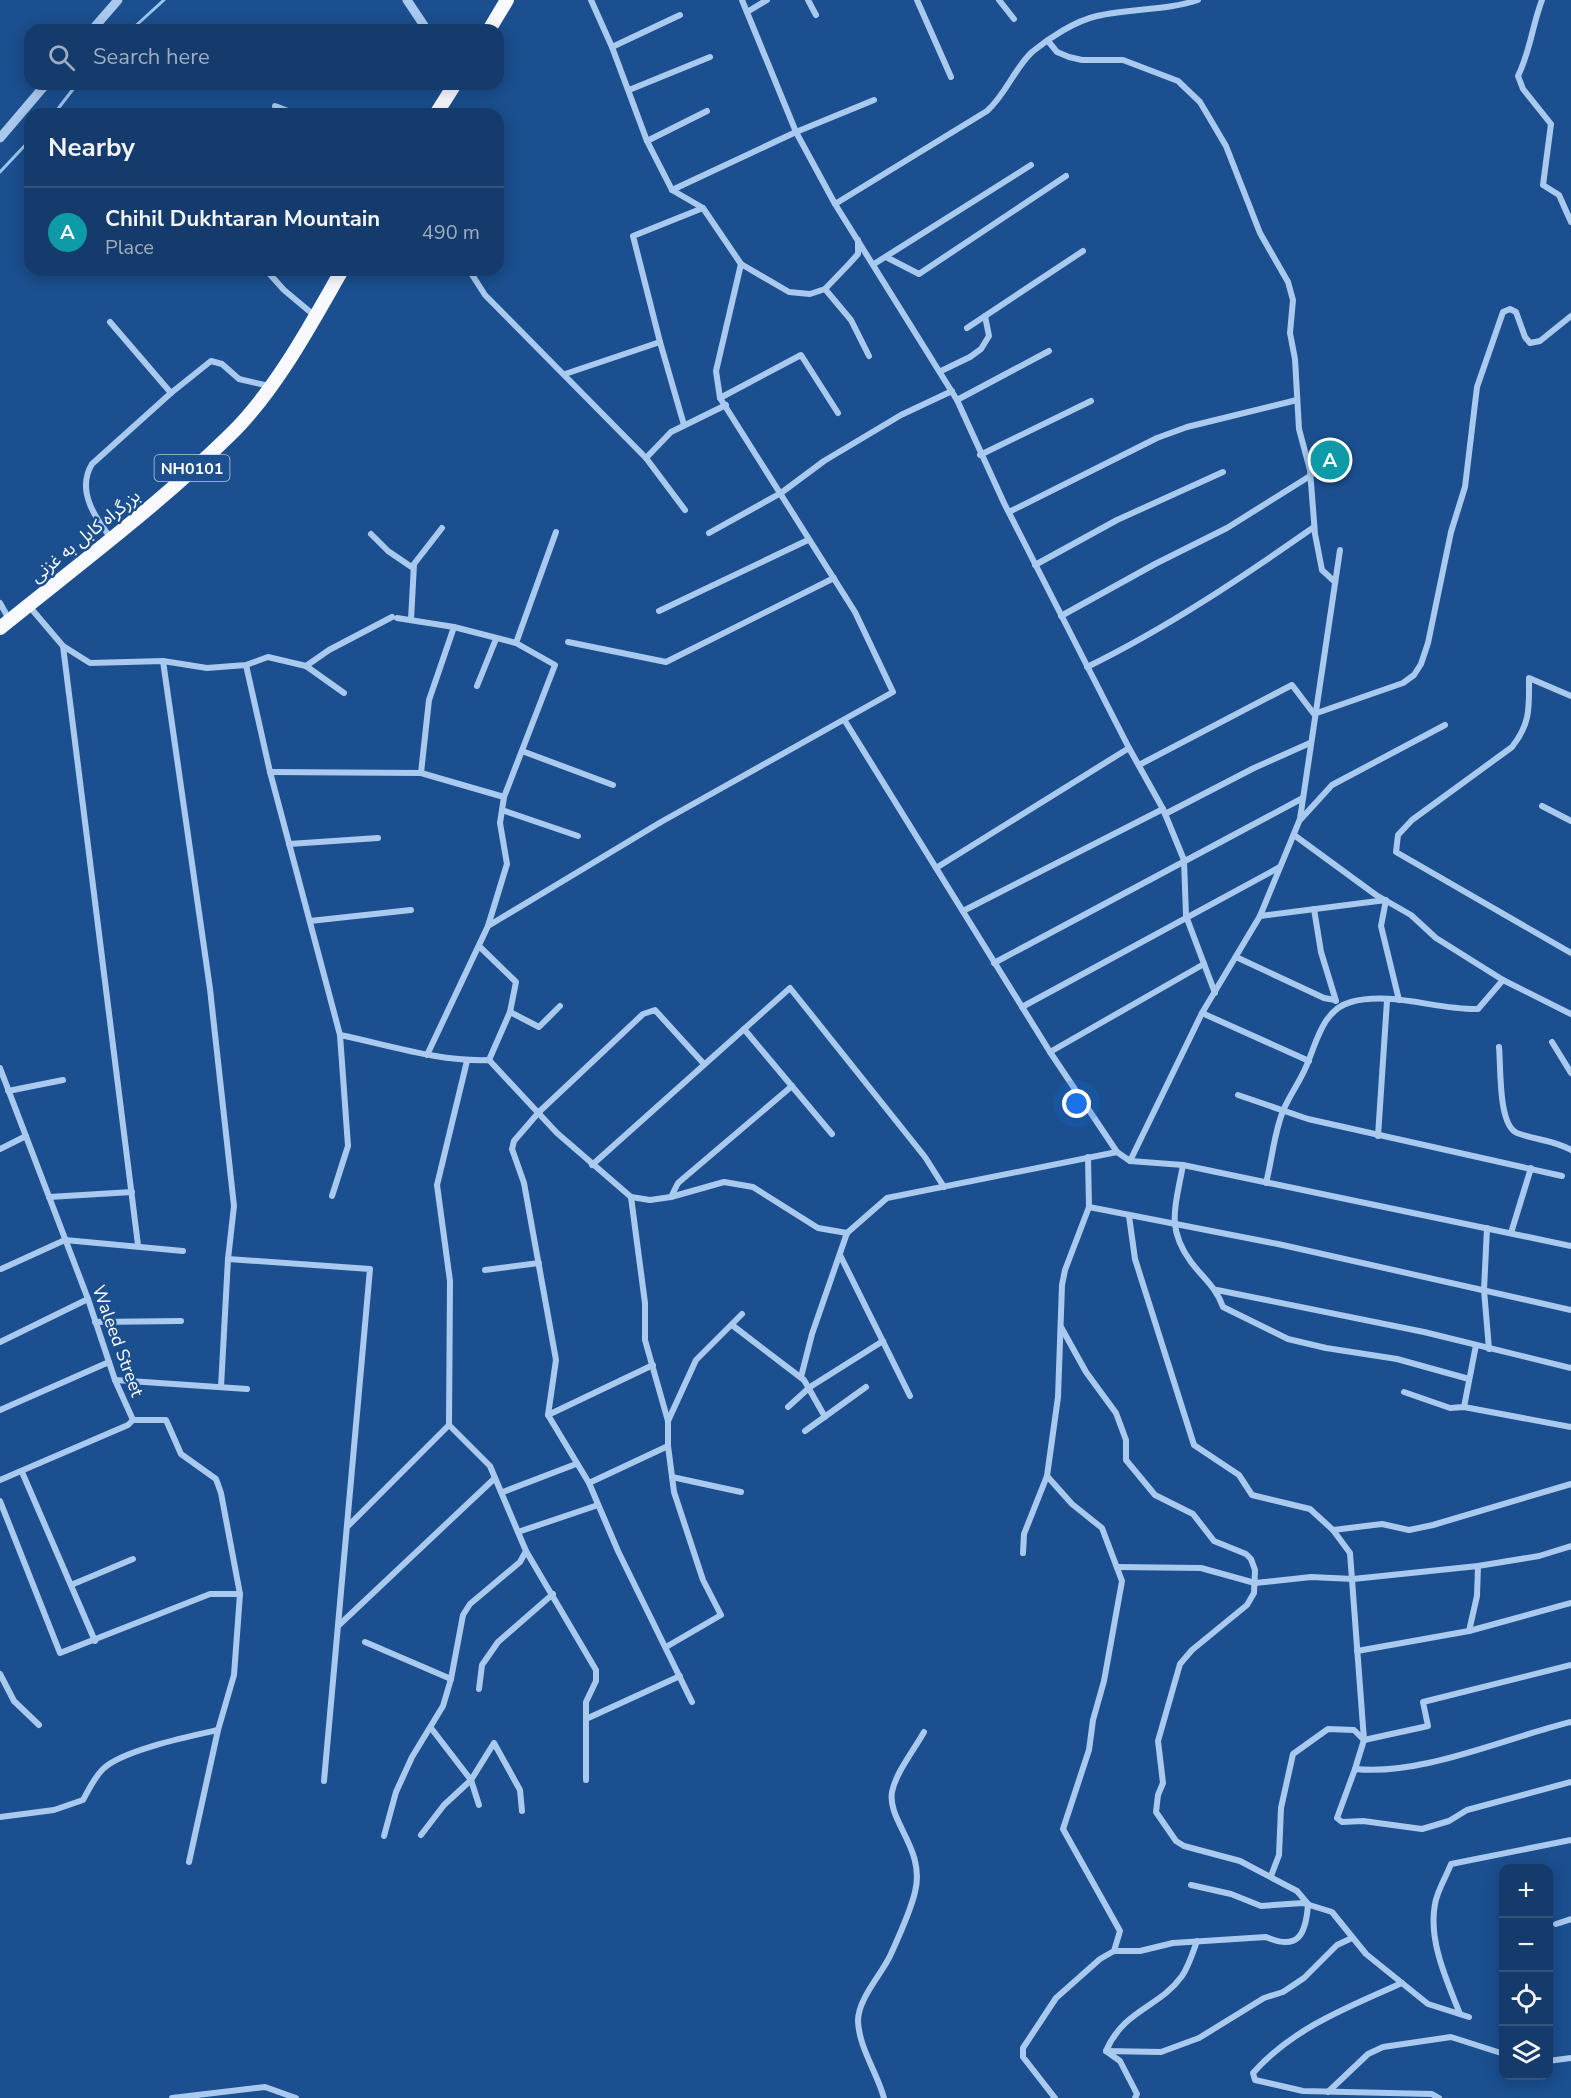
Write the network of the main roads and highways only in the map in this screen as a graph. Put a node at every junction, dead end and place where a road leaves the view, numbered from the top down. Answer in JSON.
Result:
{"nodes":[{"id":1,"x":507,"y":0,"type":"edge"},
{"id":2,"x":493,"y":24,"type":"edge"},
{"id":3,"x":451,"y":90,"type":"edge"},
{"id":4,"x":440,"y":108,"type":"edge"},
{"id":5,"x":338,"y":276,"type":"edge"},
{"id":6,"x":5,"y":625,"type":"edge"}],
"edges":[{"from":1,"to":2,"type":"highway"},
{"from":3,"to":4,"type":"highway"},
{"from":5,"to":6,"type":"highway","name":"بزرگراه کابل به غزنی","number":"NH0101"}]}
